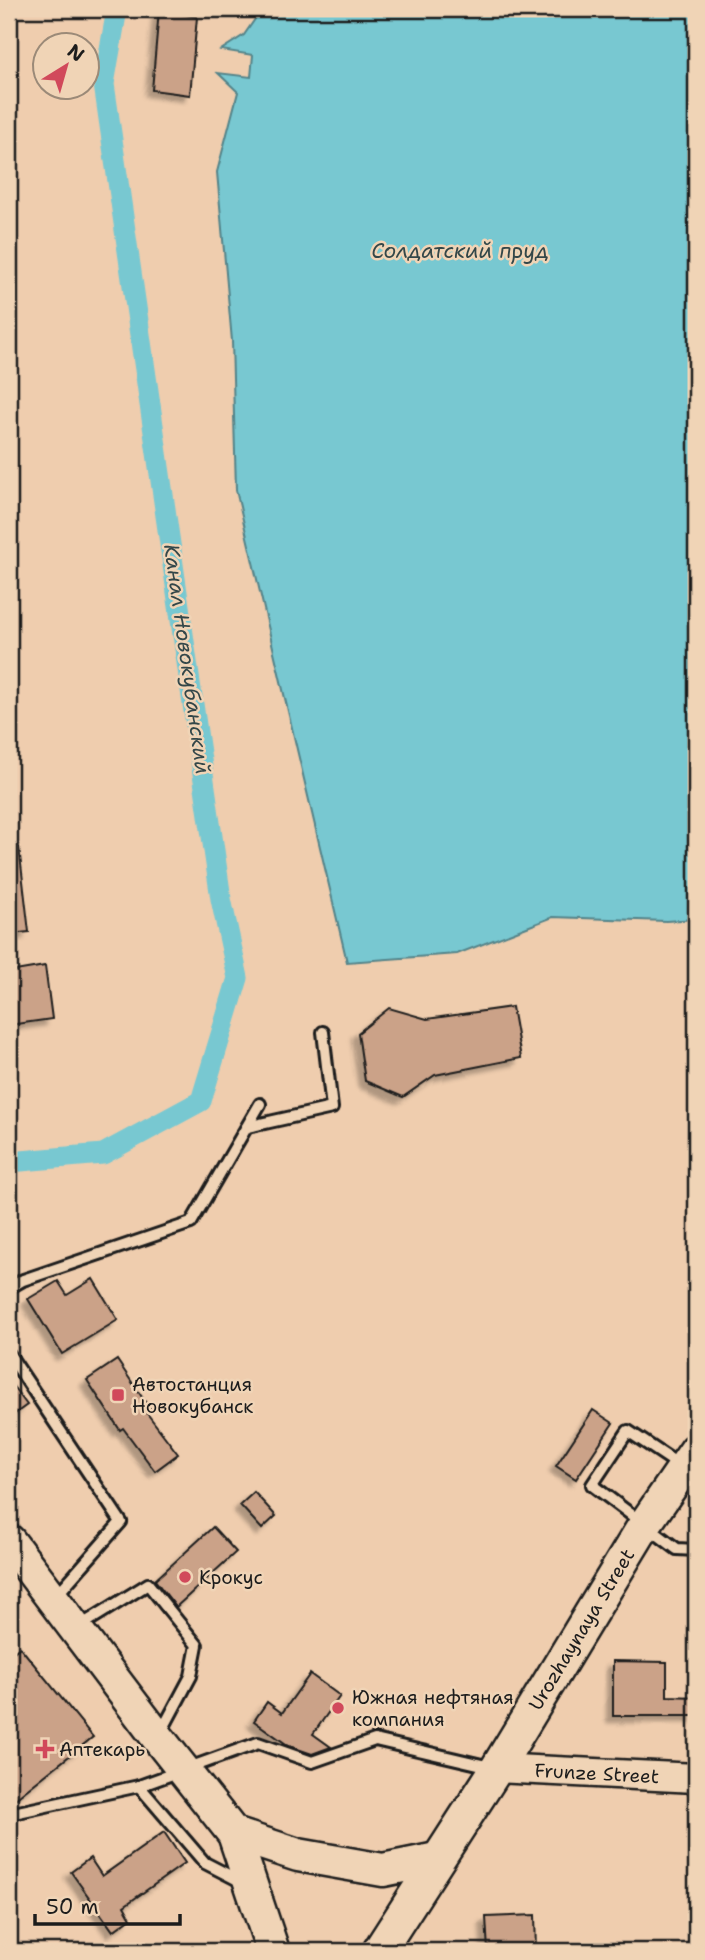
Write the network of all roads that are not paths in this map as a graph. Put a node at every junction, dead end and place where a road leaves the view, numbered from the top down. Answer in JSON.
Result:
{"nodes":[{"id":1,"x":323,"y":1032,"type":"dead end"},
{"id":2,"x":260,"y":1104,"type":"dead end"},
{"id":3,"x":247,"y":1127,"type":"junction"},
{"id":4,"x":9,"y":1288,"type":"edge"},
{"id":5,"x":9,"y":1354,"type":"edge"},
{"id":6,"x":690,"y":1459,"type":"edge"},
{"id":7,"x":645,"y":1524,"type":"junction"},
{"id":8,"x":9,"y":1541,"type":"edge"},
{"id":9,"x":696,"y":1550,"type":"edge"},
{"id":10,"x":52,"y":1600,"type":"junction"},
{"id":11,"x":75,"y":1630,"type":"junction"},
{"id":12,"x":158,"y":1738,"type":"junction"},
{"id":13,"x":497,"y":1768,"type":"junction"},
{"id":14,"x":184,"y":1772,"type":"junction"},
{"id":15,"x":696,"y":1778,"type":"edge"},
{"id":16,"x":139,"y":1786,"type":"junction"},
{"id":17,"x":9,"y":1814,"type":"edge"},
{"id":18,"x":234,"y":1834,"type":"junction"},
{"id":19,"x":437,"y":1859,"type":"junction"},
{"id":20,"x":251,"y":1886,"type":"junction"},
{"id":21,"x":273,"y":1951,"type":"edge"},
{"id":22,"x":379,"y":1951,"type":"edge"}],
"edges":[{"from":1,"to":3,"type":"lane"},
{"from":2,"to":3,"type":"lane"},
{"from":3,"to":4,"type":"lane"},
{"from":5,"to":10,"type":"lane"},
{"from":6,"to":7,"type":"main road","name":"Urozhaynaya Street"},
{"from":6,"to":7,"type":"lane"},
{"from":7,"to":9,"type":"lane"},
{"from":7,"to":13,"type":"main road","name":"Urozhaynaya Street"},
{"from":8,"to":10,"type":"main road"},
{"from":10,"to":11,"type":"main road"},
{"from":11,"to":12,"type":"main road"},
{"from":11,"to":12,"type":"lane"},
{"from":12,"to":14,"type":"main road"},
{"from":13,"to":14,"type":"lane"},
{"from":13,"to":15,"type":"street","name":"Frunze Street"},
{"from":13,"to":19,"type":"main road","name":"Urozhaynaya Street"},
{"from":14,"to":16,"type":"lane"},
{"from":14,"to":18,"type":"main road"},
{"from":16,"to":17,"type":"lane"},
{"from":16,"to":20,"type":"lane"},
{"from":18,"to":19,"type":"main road"},
{"from":18,"to":20,"type":"main road"},
{"from":19,"to":22,"type":"main road","name":"Urozhaynaya Street"},
{"from":20,"to":21,"type":"main road"}]}
